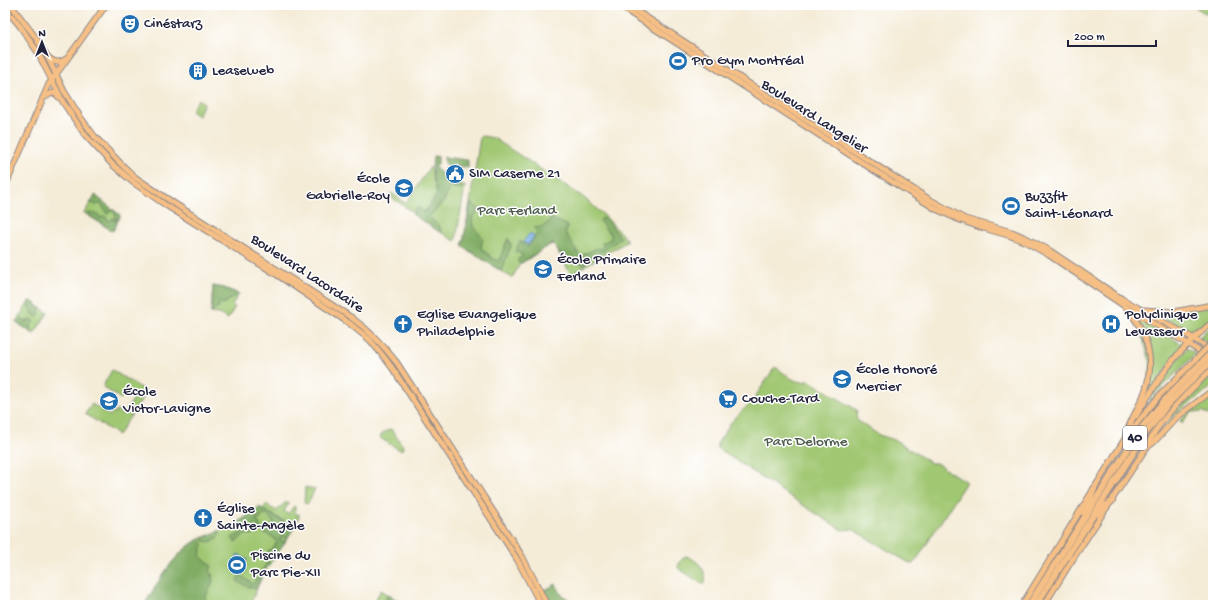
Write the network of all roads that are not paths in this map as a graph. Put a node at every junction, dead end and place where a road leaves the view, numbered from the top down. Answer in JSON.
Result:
{"nodes":[{"id":1,"x":11,"y":5,"type":"edge"},
{"id":2,"x":106,"y":5,"type":"edge"},
{"id":3,"x":618,"y":5,"type":"edge"},
{"id":4,"x":627,"y":5,"type":"edge"},
{"id":5,"x":5,"y":8,"type":"edge"},
{"id":6,"x":47,"y":56,"type":"junction"},
{"id":7,"x":70,"y":56,"type":"junction"},
{"id":8,"x":706,"y":59,"type":"junction"},
{"id":9,"x":56,"y":74,"type":"junction"},
{"id":10,"x":52,"y":79,"type":"junction"},
{"id":11,"x":42,"y":99,"type":"junction"},
{"id":12,"x":63,"y":102,"type":"junction"},
{"id":13,"x":877,"y":169,"type":"junction"},
{"id":14,"x":5,"y":187,"type":"edge"},
{"id":15,"x":1213,"y":305,"type":"edge"},
{"id":16,"x":1129,"y":308,"type":"junction"},
{"id":17,"x":1143,"y":310,"type":"junction"},
{"id":18,"x":1213,"y":322,"type":"edge"},
{"id":19,"x":1194,"y":339,"type":"junction"},
{"id":20,"x":1213,"y":343,"type":"edge"},
{"id":21,"x":1189,"y":344,"type":"junction"},
{"id":22,"x":1213,"y":351,"type":"edge"},
{"id":23,"x":1208,"y":362,"type":"edge"},
{"id":24,"x":1213,"y":390,"type":"edge"},
{"id":25,"x":1129,"y":425,"type":"junction"},
{"id":26,"x":1126,"y":437,"type":"junction"},
{"id":27,"x":1146,"y":448,"type":"junction"},
{"id":28,"x":1094,"y":488,"type":"junction"},
{"id":29,"x":1112,"y":501,"type":"junction"},
{"id":30,"x":1091,"y":519,"type":"junction"},
{"id":31,"x":1080,"y":524,"type":"junction"},
{"id":32,"x":541,"y":605,"type":"edge"},
{"id":33,"x":547,"y":605,"type":"edge"},
{"id":34,"x":1022,"y":605,"type":"edge"},
{"id":35,"x":1029,"y":605,"type":"edge"},
{"id":36,"x":1036,"y":605,"type":"edge"},
{"id":37,"x":1044,"y":605,"type":"edge"}],
"edges":[{"from":1,"to":6,"type":"main road","name":"Boulevard Lacordaire"},
{"from":2,"to":7,"type":"main road"},
{"from":3,"to":8,"type":"main road","name":"Boulevard Langelier"},
{"from":4,"to":8,"type":"main road","name":"Boulevard Langelier"},
{"from":5,"to":10,"type":"main road","name":"Boulevard Lacordaire"},
{"from":6,"to":7,"type":"main road"},
{"from":6,"to":9,"type":"main road","name":"Boulevard Lacordaire"},
{"from":7,"to":9,"type":"main road"},
{"from":8,"to":13,"type":"main road","name":"Boulevard Langelier"},
{"from":9,"to":10,"type":"main road"},
{"from":9,"to":33,"type":"main road","name":"Boulevard Lacordaire"},
{"from":10,"to":11,"type":"main road"},
{"from":10,"to":12,"type":"main road","name":"Boulevard Lacordaire"},
{"from":11,"to":12,"type":"main road"},
{"from":11,"to":14,"type":"main road"},
{"from":12,"to":32,"type":"main road","name":"Boulevard Lacordaire"},
{"from":13,"to":16,"type":"main road","name":"Boulevard Langelier"},
{"from":13,"to":17,"type":"main road","name":"Boulevard Langelier"},
{"from":15,"to":17,"type":"main road"},
{"from":16,"to":21,"type":"main road","name":"Boulevard Langelier"},
{"from":16,"to":25,"type":"main road"},
{"from":17,"to":19,"type":"main road","name":"Boulevard Langelier"},
{"from":18,"to":19,"type":"main road"},
{"from":19,"to":21,"type":"main road"},
{"from":19,"to":22,"type":"main road","name":"Boulevard Langelier"},
{"from":20,"to":23,"type":"main road","bridge":true},
{"from":21,"to":23,"type":"main road","name":"Boulevard Langelier"},
{"from":21,"to":25,"type":"main road"},
{"from":22,"to":23,"type":"highway","number":"40","bridge":true},
{"from":23,"to":26,"type":"main road"},
{"from":23,"to":27,"type":"main road"},
{"from":23,"to":30,"type":"highway","number":"40"},
{"from":23,"to":31,"type":"highway","number":"40"},
{"from":24,"to":27,"type":"main road"},
{"from":25,"to":26,"type":"main road"},
{"from":26,"to":28,"type":"main road"},
{"from":27,"to":29,"type":"main road"},
{"from":28,"to":31,"type":"highway"},
{"from":28,"to":34,"type":"main road"},
{"from":29,"to":30,"type":"highway"},
{"from":29,"to":37,"type":"main road"},
{"from":30,"to":36,"type":"highway","number":"40"},
{"from":31,"to":35,"type":"highway","number":"40"}]}
